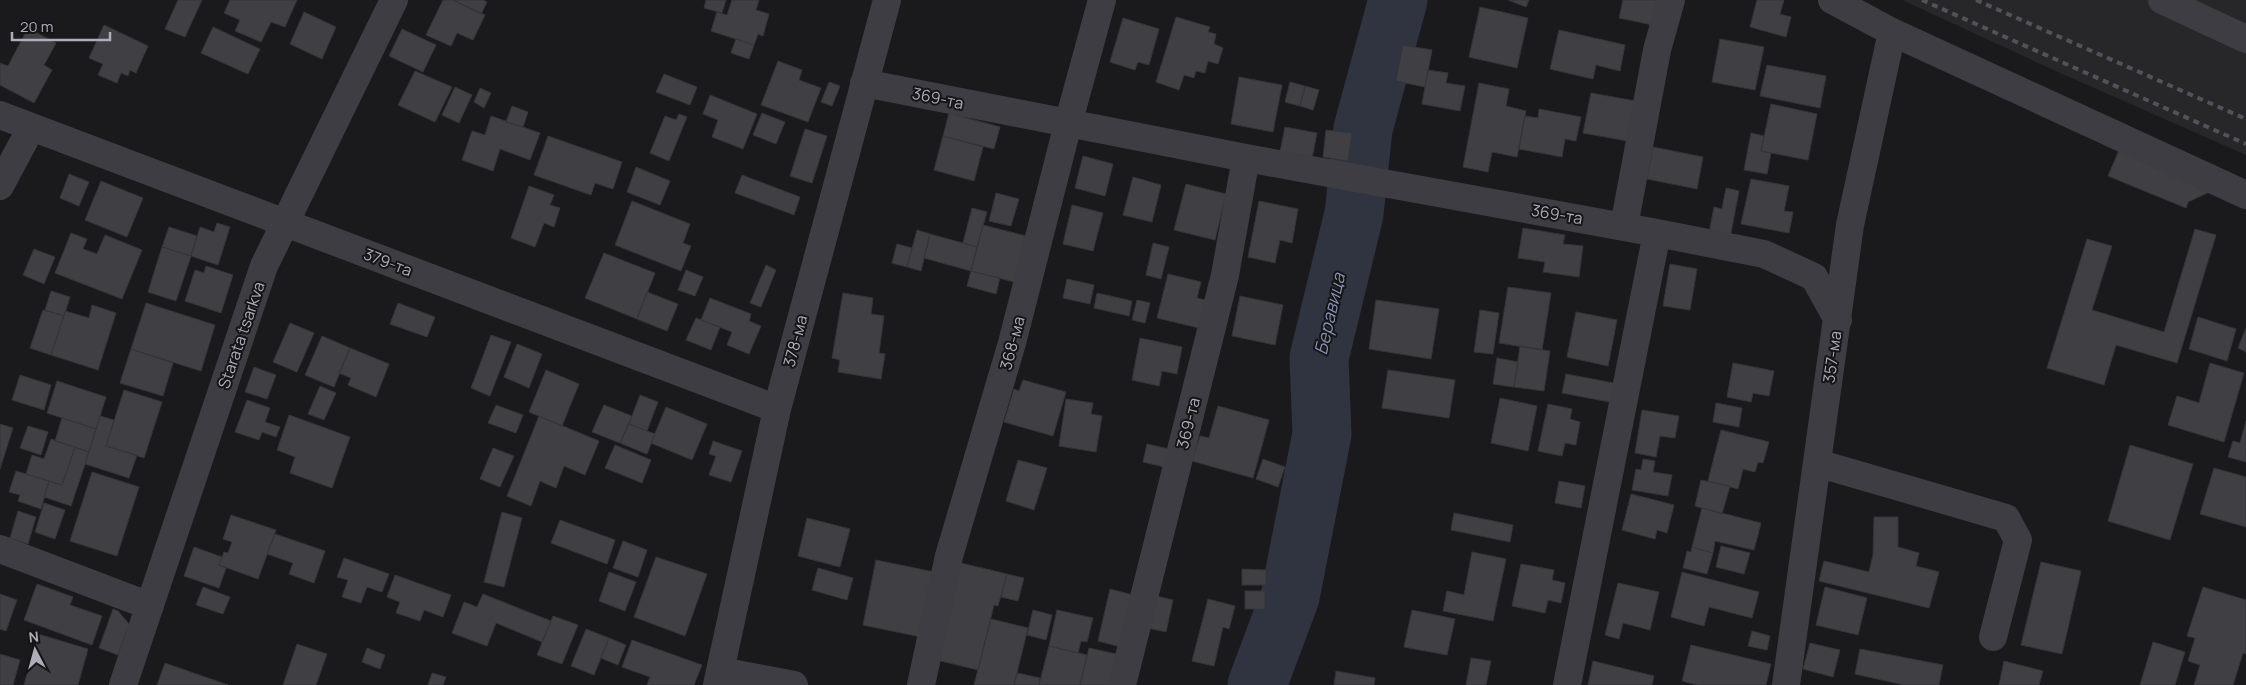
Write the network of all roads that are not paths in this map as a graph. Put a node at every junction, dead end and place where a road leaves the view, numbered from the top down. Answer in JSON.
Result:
{"nodes":[{"id":1,"x":394,"y":0,"type":"edge"},
{"id":2,"x":1102,"y":0,"type":"edge"},
{"id":3,"x":1671,"y":0,"type":"edge"},
{"id":4,"x":1832,"y":0,"type":"edge"},
{"id":5,"x":2162,"y":0,"type":"edge"},
{"id":6,"x":879,"y":3,"type":"edge"},
{"id":7,"x":1892,"y":32,"type":"junction"},
{"id":8,"x":2246,"y":39,"type":"edge"},
{"id":9,"x":864,"y":83,"type":"junction"},
{"id":10,"x":0,"y":115,"type":"edge"},
{"id":11,"x":1068,"y":124,"type":"junction"},
{"id":12,"x":31,"y":128,"type":"junction"},
{"id":13,"x":1246,"y":158,"type":"junction"},
{"id":14,"x":0,"y":186,"type":"edge"},
{"id":15,"x":2246,"y":195,"type":"edge"},
{"id":16,"x":286,"y":224,"type":"junction"},
{"id":17,"x":1624,"y":226,"type":"junction"},
{"id":18,"x":1657,"y":233,"type":"junction"},
{"id":19,"x":1838,"y":320,"type":"junction"},
{"id":20,"x":777,"y":409,"type":"junction"},
{"id":21,"x":1817,"y":463,"type":"junction"},
{"id":22,"x":0,"y":549,"type":"edge"},
{"id":23,"x":150,"y":606,"type":"junction"},
{"id":24,"x":1993,"y":637,"type":"dead end"},
{"id":25,"x":719,"y":678,"type":"edge"},
{"id":26,"x":123,"y":685,"type":"edge"},
{"id":27,"x":794,"y":685,"type":"edge"},
{"id":28,"x":921,"y":685,"type":"edge"},
{"id":29,"x":1122,"y":685,"type":"edge"},
{"id":30,"x":1567,"y":685,"type":"edge"},
{"id":31,"x":1786,"y":685,"type":"edge"}],
"edges":[{"from":1,"to":16,"type":"street","name":"Starata tsarkva"},
{"from":2,"to":11,"type":"street","name":"368-ма"},
{"from":3,"to":17,"type":"street"},
{"from":4,"to":7,"type":"street"},
{"from":5,"to":8,"type":"street"},
{"from":6,"to":9,"type":"street","name":"378-ма"},
{"from":7,"to":15,"type":"street"},
{"from":7,"to":19,"type":"street","name":"357-ма"},
{"from":9,"to":11,"type":"street","name":"369-та"},
{"from":9,"to":20,"type":"street","name":"378-ма"},
{"from":10,"to":12,"type":"street","name":"379-та"},
{"from":11,"to":13,"type":"street","name":"369-та"},
{"from":11,"to":28,"type":"street","name":"368-ма"},
{"from":12,"to":14,"type":"street"},
{"from":12,"to":16,"type":"street","name":"379-та"},
{"from":13,"to":17,"type":"street","name":"369-та"},
{"from":13,"to":29,"type":"street","name":"369-та"},
{"from":16,"to":20,"type":"street","name":"379-та"},
{"from":16,"to":23,"type":"street","name":"Starata tsarkva"},
{"from":17,"to":18,"type":"street","name":"369-та"},
{"from":18,"to":19,"type":"street","name":"369-та"},
{"from":18,"to":30,"type":"street"},
{"from":19,"to":21,"type":"street","name":"357-ма"},
{"from":20,"to":25,"type":"street","name":"378-ма"},
{"from":21,"to":24,"type":"street"},
{"from":21,"to":31,"type":"street","name":"357-ма"},
{"from":22,"to":23,"type":"street"},
{"from":23,"to":26,"type":"street","name":"Starata tsarkva"},
{"from":25,"to":27,"type":"street"}]}
